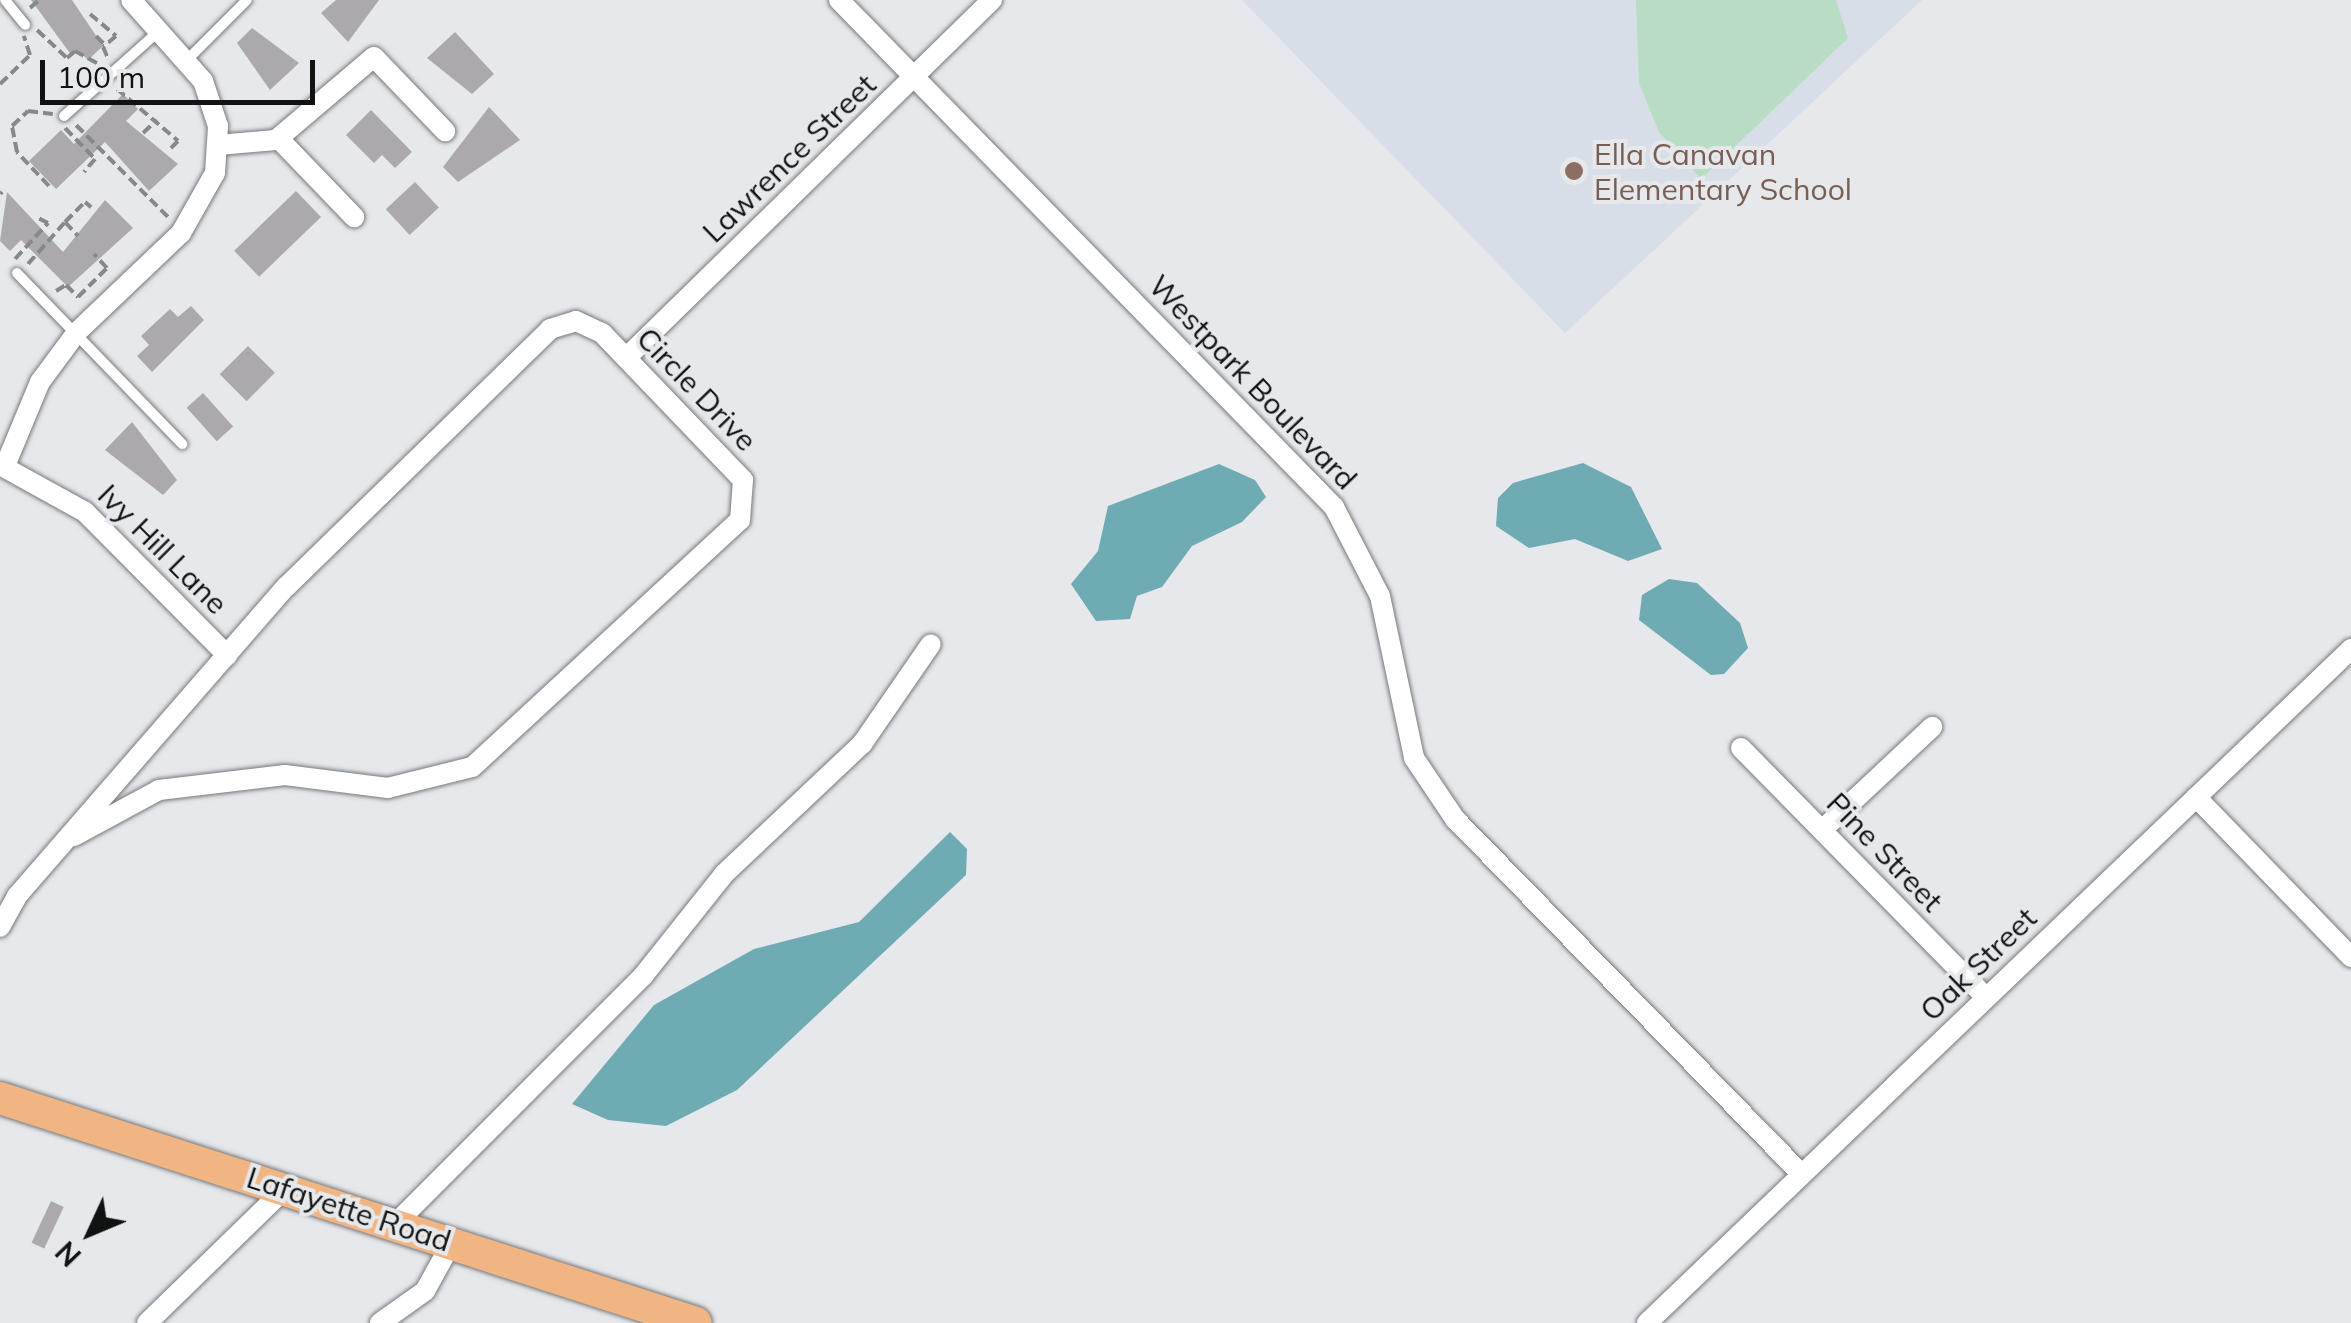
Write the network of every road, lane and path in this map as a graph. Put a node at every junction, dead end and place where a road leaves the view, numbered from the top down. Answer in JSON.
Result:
{"nodes":[{"id":1,"x":4,"y":0,"type":"edge"},
{"id":2,"x":131,"y":0,"type":"edge"},
{"id":3,"x":247,"y":0,"type":"edge"},
{"id":4,"x":840,"y":0,"type":"edge"},
{"id":5,"x":992,"y":0,"type":"edge"},
{"id":6,"x":90,"y":14,"type":"dead end"},
{"id":7,"x":25,"y":24,"type":"junction"},
{"id":8,"x":160,"y":30,"type":"junction"},
{"id":9,"x":96,"y":36,"type":"dead end"},
{"id":10,"x":188,"y":59,"type":"junction"},
{"id":11,"x":109,"y":76,"type":"junction"},
{"id":12,"x":914,"y":77,"type":"junction"},
{"id":13,"x":0,"y":84,"type":"edge"},
{"id":14,"x":65,"y":115,"type":"junction"},
{"id":15,"x":157,"y":120,"type":"junction"},
{"id":16,"x":445,"y":131,"type":"dead end"},
{"id":17,"x":142,"y":134,"type":"dead end"},
{"id":18,"x":278,"y":138,"type":"junction"},
{"id":19,"x":218,"y":145,"type":"junction"},
{"id":20,"x":171,"y":148,"type":"dead end"},
{"id":21,"x":84,"y":172,"type":"dead end"},
{"id":22,"x":49,"y":186,"type":"dead end"},
{"id":23,"x":91,"y":207,"type":"dead end"},
{"id":24,"x":36,"y":217,"type":"dead end"},
{"id":25,"x":354,"y":218,"type":"dead end"},
{"id":26,"x":172,"y":221,"type":"dead end"},
{"id":27,"x":65,"y":222,"type":"junction"},
{"id":28,"x":78,"y":236,"type":"dead end"},
{"id":29,"x":94,"y":254,"type":"dead end"},
{"id":30,"x":17,"y":273,"type":"junction"},
{"id":31,"x":43,"y":298,"type":"junction"},
{"id":32,"x":78,"y":332,"type":"junction"},
{"id":33,"x":626,"y":358,"type":"junction"},
{"id":34,"x":182,"y":444,"type":"dead end"},
{"id":35,"x":3,"y":466,"type":"edge"},
{"id":36,"x":931,"y":644,"type":"dead end"},
{"id":37,"x":2351,"y":649,"type":"edge"},
{"id":38,"x":226,"y":655,"type":"junction"},
{"id":39,"x":1932,"y":728,"type":"dead end"},
{"id":40,"x":1742,"y":748,"type":"dead end"},
{"id":41,"x":2196,"y":797,"type":"junction"},
{"id":42,"x":1822,"y":830,"type":"junction"},
{"id":43,"x":74,"y":836,"type":"junction"},
{"id":44,"x":0,"y":927,"type":"edge"},
{"id":45,"x":2351,"y":957,"type":"edge"},
{"id":46,"x":1986,"y":998,"type":"junction"},
{"id":47,"x":0,"y":1098,"type":"edge"},
{"id":48,"x":1800,"y":1174,"type":"junction"},
{"id":49,"x":285,"y":1189,"type":"junction"},
{"id":50,"x":395,"y":1224,"type":"junction"},
{"id":51,"x":452,"y":1242,"type":"junction"},
{"id":52,"x":147,"y":1323,"type":"edge"},
{"id":53,"x":380,"y":1323,"type":"edge"},
{"id":54,"x":696,"y":1323,"type":"edge"},
{"id":55,"x":1647,"y":1323,"type":"edge"}],
"edges":[{"from":1,"to":7,"type":"lane"},
{"from":2,"to":8,"type":"street"},
{"from":3,"to":10,"type":"lane"},
{"from":4,"to":12,"type":"street","name":"Westpark Boulevard"},
{"from":5,"to":12,"type":"street","name":"Lawrence Street"},
{"from":6,"to":9,"type":"path"},
{"from":7,"to":11,"type":"path"},
{"from":7,"to":13,"type":"path"},
{"from":8,"to":10,"type":"street"},
{"from":8,"to":11,"type":"lane"},
{"from":10,"to":19,"type":"street"},
{"from":11,"to":14,"type":"lane"},
{"from":11,"to":15,"type":"path"},
{"from":12,"to":33,"type":"street","name":"Lawrence Street"},
{"from":12,"to":48,"type":"street","name":"Westpark Boulevard"},
{"from":14,"to":21,"type":"path"},
{"from":14,"to":22,"type":"path"},
{"from":14,"to":26,"type":"path"},
{"from":15,"to":17,"type":"path"},
{"from":15,"to":20,"type":"path"},
{"from":16,"to":18,"type":"street"},
{"from":18,"to":19,"type":"street"},
{"from":18,"to":25,"type":"street"},
{"from":19,"to":32,"type":"street"},
{"from":23,"to":27,"type":"path"},
{"from":24,"to":30,"type":"path"},
{"from":27,"to":28,"type":"path"},
{"from":27,"to":30,"type":"path"},
{"from":29,"to":31,"type":"path"},
{"from":30,"to":31,"type":"lane"},
{"from":31,"to":32,"type":"lane"},
{"from":32,"to":34,"type":"lane"},
{"from":32,"to":35,"type":"street"},
{"from":33,"to":38,"type":"street","name":"Circle Drive"},
{"from":33,"to":43,"type":"street","name":"Circle Drive"},
{"from":35,"to":38,"type":"street","name":"Ivy Hill Lane"},
{"from":36,"to":50,"type":"street"},
{"from":37,"to":41,"type":"street","name":"Oak Street"},
{"from":38,"to":43,"type":"street","name":"Circle Drive"},
{"from":39,"to":42,"type":"street"},
{"from":40,"to":42,"type":"street","name":"Pine Street"},
{"from":41,"to":45,"type":"street"},
{"from":41,"to":46,"type":"street","name":"Oak Street"},
{"from":42,"to":46,"type":"street","name":"Pine Street"},
{"from":43,"to":44,"type":"street","name":"Circle Drive"},
{"from":46,"to":48,"type":"street","name":"Oak Street"},
{"from":47,"to":49,"type":"main road","name":"Lafayette Road"},
{"from":48,"to":55,"type":"street","name":"Oak Street"},
{"from":49,"to":50,"type":"main road","name":"Lafayette Road"},
{"from":49,"to":52,"type":"street"},
{"from":50,"to":51,"type":"main road","name":"Lafayette Road"},
{"from":51,"to":53,"type":"street"},
{"from":51,"to":54,"type":"main road","name":"Lafayette Road"}]}
